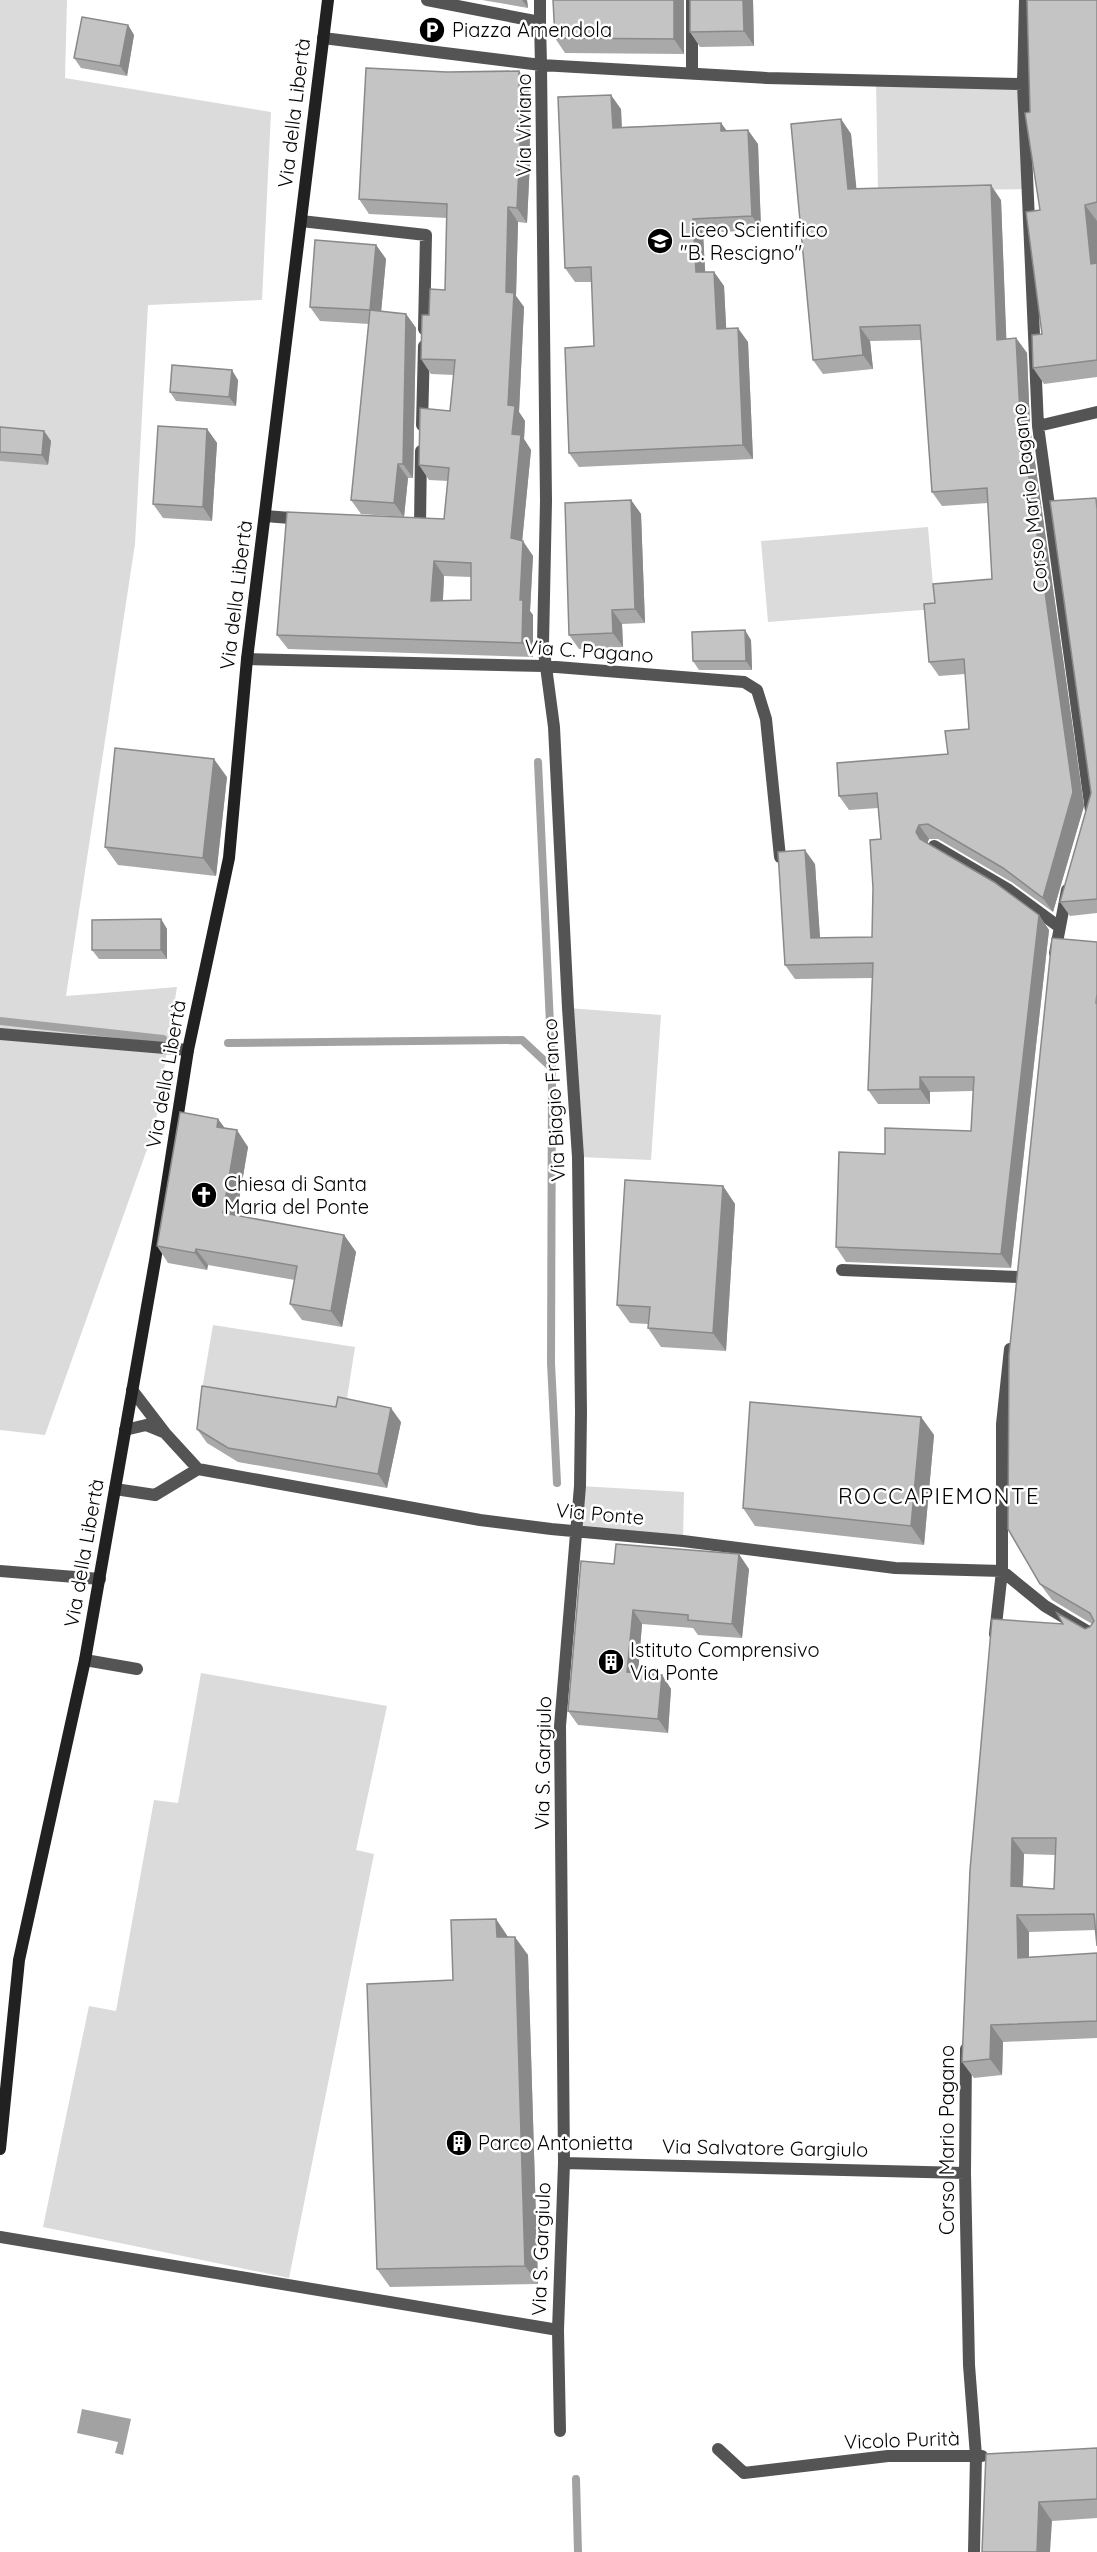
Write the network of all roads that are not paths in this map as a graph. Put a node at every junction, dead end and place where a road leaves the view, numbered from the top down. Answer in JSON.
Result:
{"nodes":[{"id":1,"x":328,"y":0,"type":"edge"},
{"id":2,"x":427,"y":0,"type":"edge"},
{"id":3,"x":540,"y":0,"type":"edge"},
{"id":4,"x":692,"y":0,"type":"edge"},
{"id":5,"x":1025,"y":0,"type":"edge"},
{"id":6,"x":540,"y":22,"type":"junction"},
{"id":7,"x":323,"y":38,"type":"junction"},
{"id":8,"x":541,"y":65,"type":"junction"},
{"id":9,"x":692,"y":74,"type":"junction"},
{"id":10,"x":1023,"y":84,"type":"junction"},
{"id":11,"x":301,"y":222,"type":"junction"},
{"id":12,"x":1097,"y":412,"type":"edge"},
{"id":13,"x":1038,"y":426,"type":"junction"},
{"id":14,"x":266,"y":516,"type":"junction"},
{"id":15,"x":313,"y":519,"type":"edge"},
{"id":16,"x":396,"y":525,"type":"edge"},
{"id":17,"x":247,"y":659,"type":"junction"},
{"id":18,"x":544,"y":666,"type":"junction"},
{"id":19,"x":1092,"y":810,"type":"edge"},
{"id":20,"x":934,"y":846,"type":"edge"},
{"id":21,"x":780,"y":857,"type":"edge"},
{"id":22,"x":1071,"y":876,"type":"edge"},
{"id":23,"x":1058,"y":926,"type":"junction"},
{"id":24,"x":1054,"y":960,"type":"edge"},
{"id":25,"x":0,"y":1034,"type":"edge"},
{"id":26,"x":188,"y":1050,"type":"junction"},
{"id":27,"x":842,"y":1270,"type":"dead end"},
{"id":28,"x":1018,"y":1277,"type":"edge"},
{"id":29,"x":1012,"y":1334,"type":"edge"},
{"id":30,"x":132,"y":1390,"type":"junction"},
{"id":31,"x":125,"y":1430,"type":"junction"},
{"id":32,"x":165,"y":1433,"type":"junction"},
{"id":33,"x":198,"y":1469,"type":"junction"},
{"id":34,"x":115,"y":1489,"type":"junction"},
{"id":35,"x":574,"y":1532,"type":"junction"},
{"id":36,"x":0,"y":1570,"type":"edge"},
{"id":37,"x":1002,"y":1571,"type":"junction"},
{"id":38,"x":99,"y":1579,"type":"junction"},
{"id":39,"x":1097,"y":1637,"type":"edge"},
{"id":40,"x":993,"y":1651,"type":"edge"},
{"id":41,"x":85,"y":1660,"type":"junction"},
{"id":42,"x":137,"y":1668,"type":"dead end"},
{"id":43,"x":966,"y":2041,"type":"edge"},
{"id":44,"x":1,"y":2129,"type":"edge"},
{"id":45,"x":0,"y":2149,"type":"edge"},
{"id":46,"x":564,"y":2163,"type":"junction"},
{"id":47,"x":965,"y":2173,"type":"junction"},
{"id":48,"x":0,"y":2237,"type":"edge"},
{"id":49,"x":558,"y":2330,"type":"junction"},
{"id":50,"x":560,"y":2431,"type":"dead end"},
{"id":51,"x":718,"y":2449,"type":"dead end"},
{"id":52,"x":998,"y":2455,"type":"edge"},
{"id":53,"x":976,"y":2456,"type":"junction"},
{"id":54,"x":974,"y":2552,"type":"edge"}],
"edges":[{"from":1,"to":7,"type":"main road","name":"Via della Libertà"},
{"from":2,"to":6,"type":"street"},
{"from":3,"to":6,"type":"street"},
{"from":4,"to":9,"type":"street"},
{"from":5,"to":10,"type":"street","name":"Corso Mario Pagano"},
{"from":6,"to":8,"type":"street"},
{"from":7,"to":8,"type":"street"},
{"from":7,"to":11,"type":"main road","name":"Via della Libertà"},
{"from":8,"to":9,"type":"street","name":"Via Viviano"},
{"from":8,"to":18,"type":"street","name":"Via Viviano"},
{"from":9,"to":10,"type":"street","name":"Via Viviano"},
{"from":10,"to":13,"type":"street","name":"Corso Mario Pagano"},
{"from":11,"to":14,"type":"main road","name":"Via della Libertà"},
{"from":11,"to":16,"type":"street"},
{"from":12,"to":13,"type":"street"},
{"from":13,"to":19,"type":"street","name":"Corso Mario Pagano"},
{"from":14,"to":15,"type":"street"},
{"from":14,"to":17,"type":"main road","name":"Via della Libertà"},
{"from":17,"to":18,"type":"street","name":"Via C. Pagano"},
{"from":17,"to":26,"type":"main road","name":"Via della Libertà"},
{"from":18,"to":21,"type":"street","name":"Via C. Pagano"},
{"from":18,"to":35,"type":"street","name":"Via Biagio Franco"},
{"from":20,"to":23,"type":"street"},
{"from":22,"to":23,"type":"street"},
{"from":23,"to":24,"type":"street"},
{"from":25,"to":26,"type":"street"},
{"from":26,"to":30,"type":"main road","name":"Via della Libertà"},
{"from":27,"to":28,"type":"street"},
{"from":29,"to":37,"type":"street"},
{"from":30,"to":31,"type":"main road","name":"Via della Libertà"},
{"from":30,"to":32,"type":"street"},
{"from":31,"to":32,"type":"street"},
{"from":31,"to":34,"type":"main road","name":"Via della Libertà"},
{"from":32,"to":33,"type":"street"},
{"from":33,"to":34,"type":"street"},
{"from":33,"to":35,"type":"street","name":"Via Ponte"},
{"from":34,"to":38,"type":"main road","name":"Via della Libertà"},
{"from":35,"to":37,"type":"street","name":"Via Ponte"},
{"from":35,"to":46,"type":"street","name":"Via S. Gargiulo"},
{"from":36,"to":38,"type":"street"},
{"from":37,"to":39,"type":"street"},
{"from":37,"to":40,"type":"street"},
{"from":38,"to":41,"type":"main road","name":"Via della Libertà"},
{"from":41,"to":42,"type":"street"},
{"from":41,"to":44,"type":"main road","name":"Via della Libertà"},
{"from":43,"to":47,"type":"street","name":"Corso Mario Pagano"},
{"from":44,"to":45,"type":"main road","name":"Via della Libertà"},
{"from":46,"to":47,"type":"street","name":"Via Salvatore Gargiulo"},
{"from":46,"to":49,"type":"street","name":"Via S. Gargiulo"},
{"from":47,"to":53,"type":"street","name":"Corso Mario Pagano"},
{"from":48,"to":49,"type":"street","name":"Via S. Gargiulo"},
{"from":49,"to":50,"type":"street"},
{"from":51,"to":53,"type":"street","name":"Vicolo Purità"},
{"from":52,"to":53,"type":"street","name":"Vicolo Purità"},
{"from":53,"to":54,"type":"street","name":"Corso Mario Pagano"}]}
